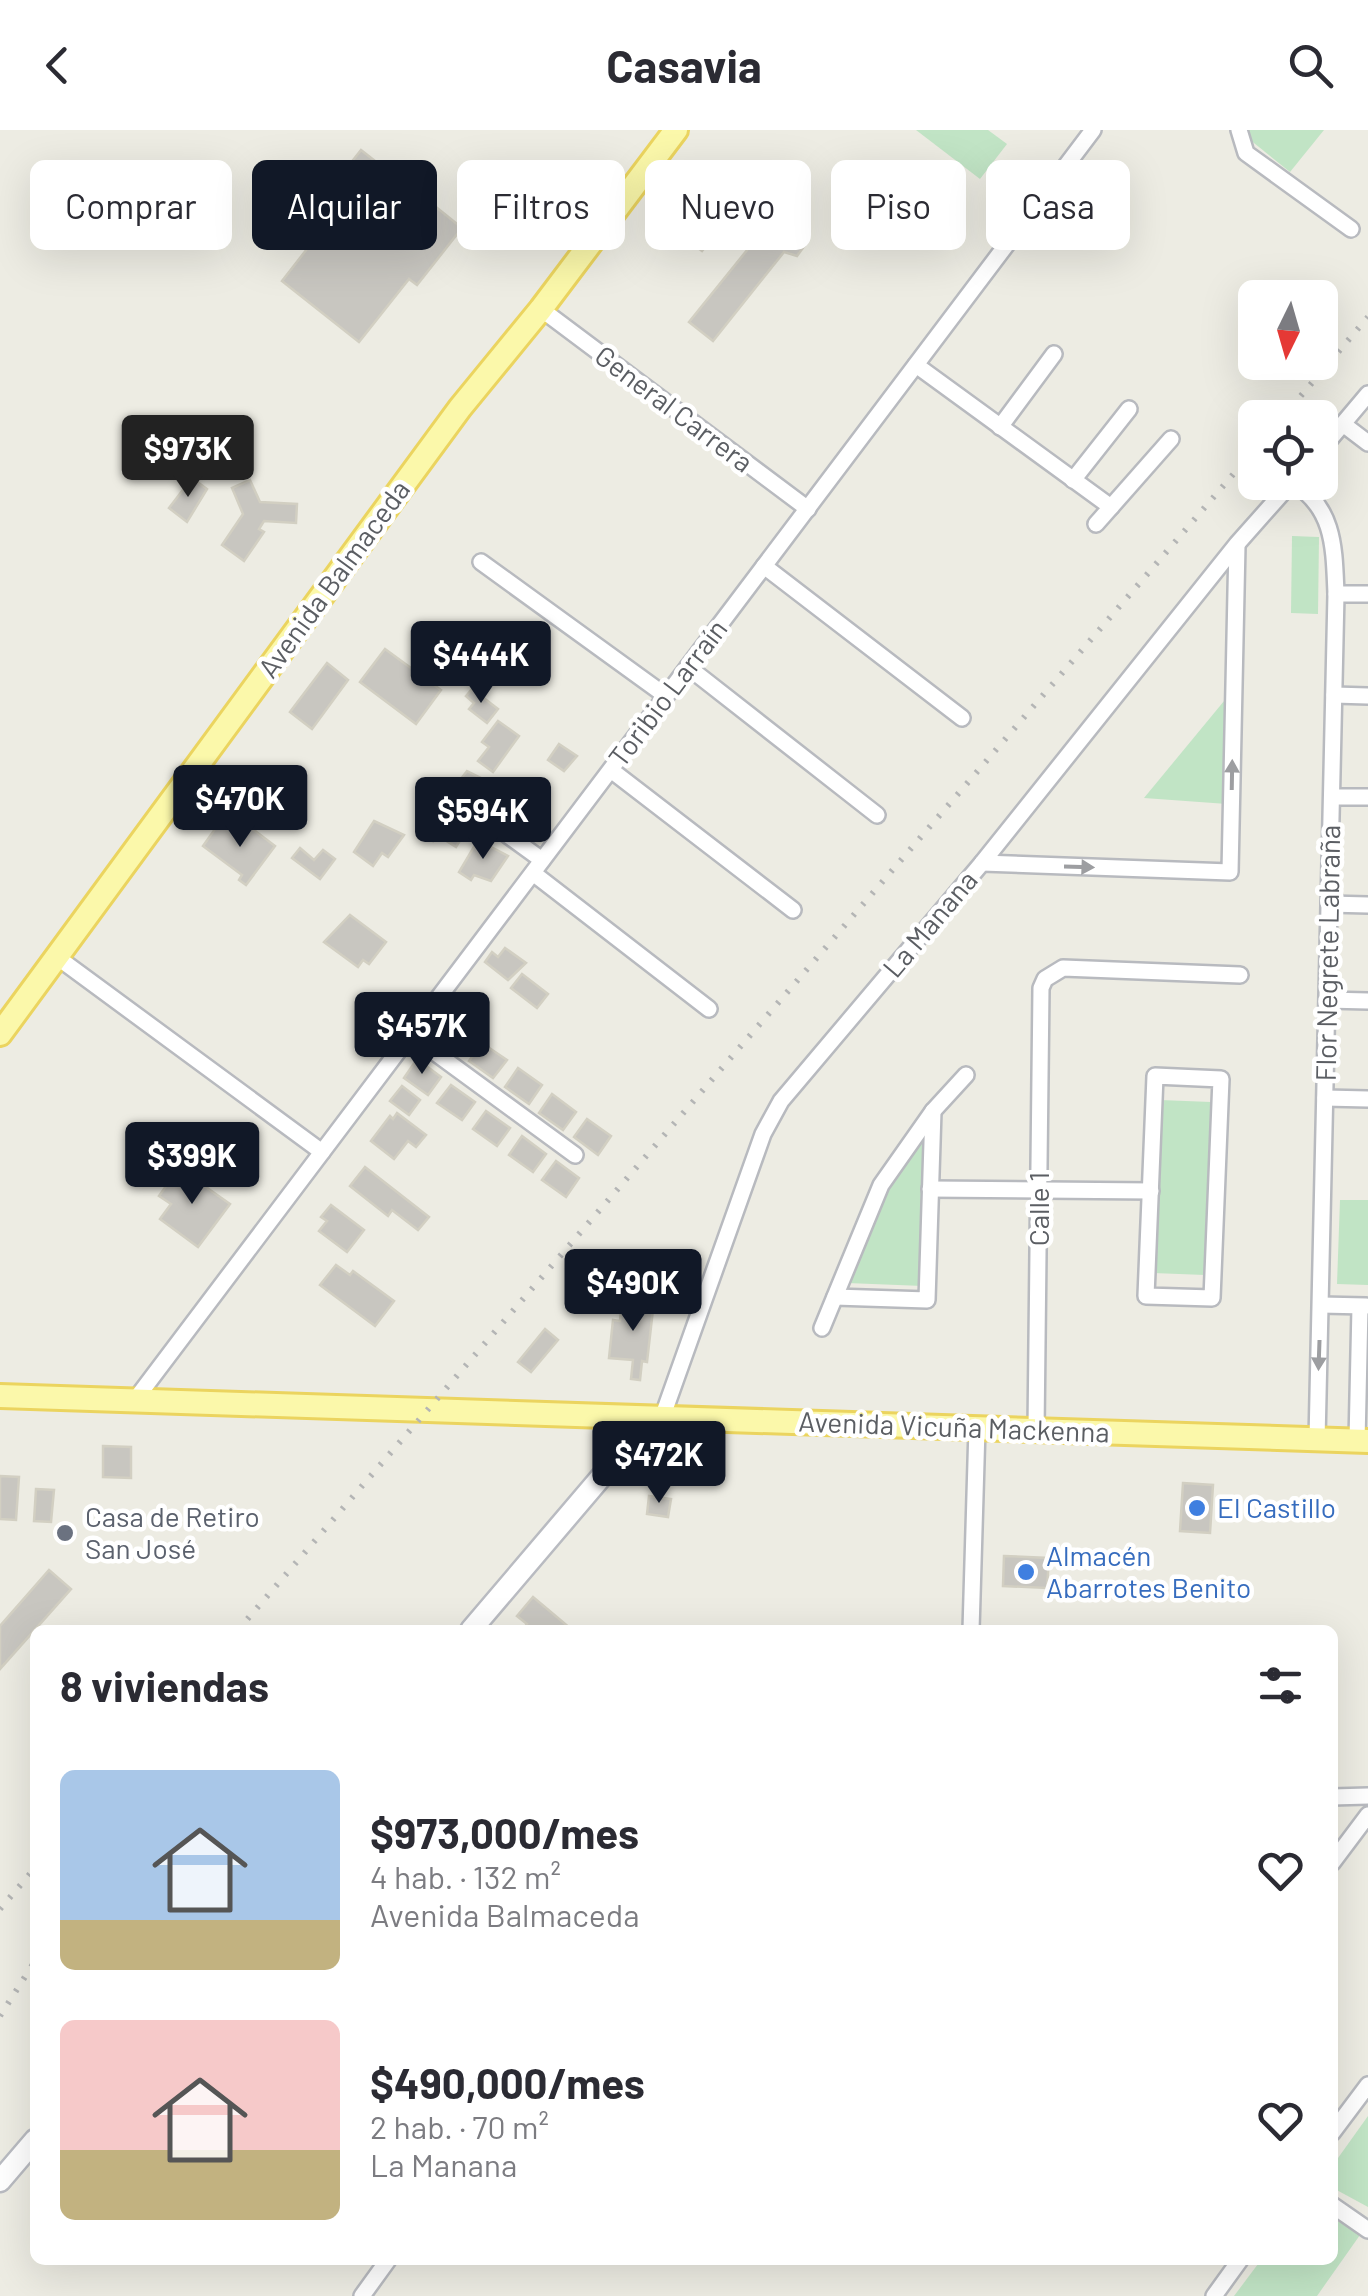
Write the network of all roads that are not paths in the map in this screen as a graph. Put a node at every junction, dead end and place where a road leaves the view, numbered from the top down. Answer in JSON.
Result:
{"nodes":[{"id":1,"x":676,"y":130,"type":"edge"},
{"id":2,"x":1093,"y":130,"type":"edge"},
{"id":3,"x":1239,"y":130,"type":"edge"},
{"id":4,"x":1351,"y":229,"type":"dead end"},
{"id":5,"x":541,"y":309,"type":"junction"},
{"id":6,"x":1054,"y":354,"type":"dead end"},
{"id":7,"x":916,"y":365,"type":"junction"},
{"id":8,"x":1368,"y":394,"type":"edge"},
{"id":9,"x":1128,"y":409,"type":"dead end"},
{"id":10,"x":1343,"y":424,"type":"junction"},
{"id":11,"x":1000,"y":427,"type":"junction"},
{"id":12,"x":1338,"y":430,"type":"edge"},
{"id":13,"x":1171,"y":439,"type":"dead end"},
{"id":14,"x":1368,"y":443,"type":"edge"},
{"id":15,"x":1073,"y":480,"type":"junction"},
{"id":16,"x":1276,"y":500,"type":"edge"},
{"id":17,"x":1313,"y":500,"type":"edge"},
{"id":18,"x":1110,"y":507,"type":"junction"},
{"id":19,"x":808,"y":508,"type":"junction"},
{"id":20,"x":1096,"y":524,"type":"dead end"},
{"id":21,"x":1237,"y":544,"type":"junction"},
{"id":22,"x":481,"y":562,"type":"dead end"},
{"id":23,"x":764,"y":566,"type":"junction"},
{"id":24,"x":1336,"y":594,"type":"junction"},
{"id":25,"x":1368,"y":594,"type":"edge"},
{"id":26,"x":688,"y":667,"type":"junction"},
{"id":27,"x":1334,"y":695,"type":"junction"},
{"id":28,"x":666,"y":696,"type":"junction"},
{"id":29,"x":1368,"y":696,"type":"edge"},
{"id":30,"x":962,"y":718,"type":"dead end"},
{"id":31,"x":611,"y":770,"type":"junction"},
{"id":32,"x":451,"y":794,"type":"dead end"},
{"id":33,"x":1332,"y":796,"type":"junction"},
{"id":34,"x":1368,"y":797,"type":"edge"},
{"id":35,"x":877,"y":816,"type":"dead end"},
{"id":36,"x":982,"y":863,"type":"junction"},
{"id":37,"x":538,"y":866,"type":"junction"},
{"id":38,"x":1329,"y":904,"type":"junction"},
{"id":39,"x":1368,"y":905,"type":"edge"},
{"id":40,"x":793,"y":910,"type":"dead end"},
{"id":41,"x":57,"y":957,"type":"junction"},
{"id":42,"x":1240,"y":976,"type":"dead end"},
{"id":43,"x":1327,"y":1000,"type":"junction"},
{"id":44,"x":1368,"y":1001,"type":"edge"},
{"id":45,"x":709,"y":1009,"type":"dead end"},
{"id":46,"x":0,"y":1034,"type":"edge"},
{"id":47,"x":411,"y":1035,"type":"junction"},
{"id":48,"x":966,"y":1075,"type":"dead end"},
{"id":49,"x":1325,"y":1098,"type":"junction"},
{"id":50,"x":1368,"y":1099,"type":"edge"},
{"id":51,"x":933,"y":1111,"type":"junction"},
{"id":52,"x":322,"y":1152,"type":"junction"},
{"id":53,"x":575,"y":1155,"type":"dead end"},
{"id":54,"x":930,"y":1189,"type":"junction"},
{"id":55,"x":1039,"y":1190,"type":"junction"},
{"id":56,"x":1151,"y":1191,"type":"junction"},
{"id":57,"x":835,"y":1297,"type":"junction"},
{"id":58,"x":1320,"y":1305,"type":"junction"},
{"id":59,"x":1364,"y":1306,"type":"edge"},
{"id":60,"x":822,"y":1328,"type":"dead end"},
{"id":61,"x":0,"y":1396,"type":"edge"},
{"id":62,"x":136,"y":1400,"type":"junction"},
{"id":63,"x":624,"y":1416,"type":"junction"},
{"id":64,"x":662,"y":1418,"type":"junction"},
{"id":65,"x":977,"y":1428,"type":"junction"},
{"id":66,"x":1036,"y":1430,"type":"junction"},
{"id":67,"x":1316,"y":1440,"type":"junction"},
{"id":68,"x":1362,"y":1441,"type":"edge"},
{"id":69,"x":475,"y":1625,"type":"edge"},
{"id":70,"x":971,"y":1625,"type":"edge"},
{"id":71,"x":1368,"y":1796,"type":"edge"},
{"id":72,"x":1338,"y":1797,"type":"edge"},
{"id":73,"x":1368,"y":1815,"type":"edge"},
{"id":74,"x":1338,"y":1855,"type":"edge"},
{"id":75,"x":1368,"y":2084,"type":"edge"},
{"id":76,"x":1338,"y":2125,"type":"edge"},
{"id":77,"x":30,"y":2146,"type":"edge"},
{"id":78,"x":0,"y":2181,"type":"edge"},
{"id":79,"x":1338,"y":2208,"type":"edge"},
{"id":80,"x":1368,"y":2230,"type":"edge"},
{"id":81,"x":384,"y":2265,"type":"edge"},
{"id":82,"x":1236,"y":2265,"type":"edge"},
{"id":83,"x":362,"y":2296,"type":"edge"},
{"id":84,"x":1214,"y":2296,"type":"edge"}],
"edges":[{"from":1,"to":5,"type":"main road","name":"Avenida Balmaceda"},
{"from":2,"to":7,"type":"street","name":"Toribio Larraín"},
{"from":3,"to":4,"type":"street"},
{"from":5,"to":19,"type":"street","name":"General Carrera"},
{"from":5,"to":41,"type":"main road","name":"Avenida Balmaceda"},
{"from":6,"to":11,"type":"street"},
{"from":7,"to":11,"type":"street"},
{"from":7,"to":19,"type":"street","name":"Toribio Larraín"},
{"from":8,"to":10,"type":"street"},
{"from":9,"to":15,"type":"street"},
{"from":10,"to":12,"type":"street"},
{"from":10,"to":14,"type":"street"},
{"from":11,"to":15,"type":"street"},
{"from":13,"to":18,"type":"street"},
{"from":15,"to":18,"type":"street"},
{"from":16,"to":21,"type":"street","name":"La Manana"},
{"from":17,"to":24,"type":"street","name":"Flor Negrete Labraña"},
{"from":18,"to":20,"type":"street"},
{"from":19,"to":23,"type":"street","name":"Toribio Larraín"},
{"from":21,"to":36,"type":"street","name":"La Manana"},
{"from":36,"to":21,"type":"street","one_way":true},
{"from":22,"to":28,"type":"street"},
{"from":23,"to":26,"type":"street","name":"Toribio Larraín"},
{"from":23,"to":30,"type":"street"},
{"from":24,"to":25,"type":"street"},
{"from":24,"to":27,"type":"street","name":"Flor Negrete Labraña"},
{"from":26,"to":28,"type":"street","name":"Toribio Larraín"},
{"from":26,"to":35,"type":"street"},
{"from":27,"to":29,"type":"street"},
{"from":27,"to":33,"type":"street","name":"Flor Negrete Labraña"},
{"from":28,"to":31,"type":"street","name":"Toribio Larraín"},
{"from":31,"to":37,"type":"street","name":"Toribio Larraín"},
{"from":31,"to":40,"type":"street"},
{"from":32,"to":37,"type":"street"},
{"from":33,"to":34,"type":"street"},
{"from":33,"to":38,"type":"street","name":"Flor Negrete Labraña"},
{"from":36,"to":64,"type":"street","name":"La Manana"},
{"from":37,"to":45,"type":"street"},
{"from":37,"to":47,"type":"street","name":"Toribio Larraín"},
{"from":38,"to":39,"type":"street"},
{"from":38,"to":43,"type":"street","name":"Flor Negrete Labraña"},
{"from":41,"to":46,"type":"main road","name":"Avenida Balmaceda"},
{"from":41,"to":52,"type":"street"},
{"from":42,"to":55,"type":"street","name":"Calle 1"},
{"from":43,"to":44,"type":"street"},
{"from":43,"to":49,"type":"street","name":"Flor Negrete Labraña"},
{"from":47,"to":52,"type":"street","name":"Toribio Larraín"},
{"from":47,"to":53,"type":"street"},
{"from":48,"to":51,"type":"street"},
{"from":49,"to":50,"type":"street"},
{"from":49,"to":58,"type":"street","name":"Flor Negrete Labraña"},
{"from":51,"to":54,"type":"street"},
{"from":51,"to":57,"type":"street"},
{"from":52,"to":62,"type":"street","name":"Toribio Larraín"},
{"from":54,"to":55,"type":"street"},
{"from":54,"to":57,"type":"street"},
{"from":55,"to":56,"type":"street"},
{"from":55,"to":66,"type":"street","name":"Calle 1"},
{"from":56,"to":56,"type":"street"},
{"from":57,"to":60,"type":"street"},
{"from":58,"to":59,"type":"street"},
{"from":58,"to":67,"type":"street","name":"Flor Negrete Labraña","one_way":true},
{"from":59,"to":68,"type":"street"},
{"from":61,"to":62,"type":"main road","name":"Avenida Vicuña Mackenna"},
{"from":62,"to":63,"type":"main road","name":"Avenida Vicuña Mackenna"},
{"from":63,"to":64,"type":"main road","name":"Avenida Vicuña Mackenna"},
{"from":63,"to":69,"type":"street"},
{"from":64,"to":65,"type":"main road","name":"Avenida Vicuña Mackenna"},
{"from":65,"to":66,"type":"main road","name":"Avenida Vicuña Mackenna"},
{"from":65,"to":70,"type":"street"},
{"from":66,"to":67,"type":"main road","name":"Avenida Vicuña Mackenna"},
{"from":67,"to":68,"type":"main road","name":"Avenida Vicuña Mackenna"},
{"from":71,"to":72,"type":"street"},
{"from":73,"to":74,"type":"street"},
{"from":75,"to":76,"type":"street"},
{"from":77,"to":78,"type":"street"},
{"from":79,"to":80,"type":"street"},
{"from":81,"to":83,"type":"street"},
{"from":82,"to":84,"type":"street"}]}
